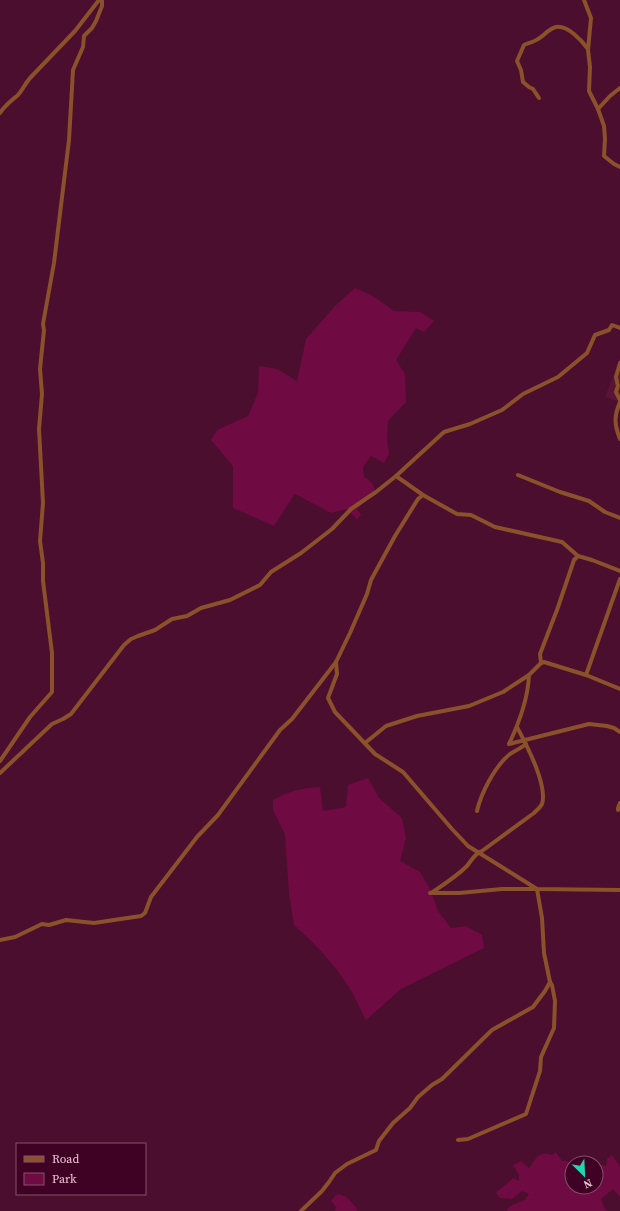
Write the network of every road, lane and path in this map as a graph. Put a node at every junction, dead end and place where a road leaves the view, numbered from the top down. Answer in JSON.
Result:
{"nodes":[{"id":1,"x":99,"y":0,"type":"edge"},
{"id":2,"x":102,"y":0,"type":"edge"},
{"id":3,"x":584,"y":0,"type":"edge"},
{"id":4,"x":588,"y":50,"type":"junction"},
{"id":5,"x":620,"y":88,"type":"edge"},
{"id":6,"x":539,"y":98,"type":"dead end"},
{"id":7,"x":598,"y":109,"type":"junction"},
{"id":8,"x":0,"y":113,"type":"edge"},
{"id":9,"x":620,"y":167,"type":"edge"},
{"id":10,"x":620,"y":328,"type":"edge"},
{"id":11,"x":620,"y":363,"type":"edge"},
{"id":12,"x":620,"y":401,"type":"edge"},
{"id":13,"x":620,"y":438,"type":"edge"},
{"id":14,"x":518,"y":475,"type":"dead end"},
{"id":15,"x":396,"y":476,"type":"junction"},
{"id":16,"x":423,"y":495,"type":"junction"},
{"id":17,"x":620,"y":518,"type":"edge"},
{"id":18,"x":578,"y":556,"type":"junction"},
{"id":19,"x":620,"y":571,"type":"edge"},
{"id":20,"x":620,"y":578,"type":"edge"},
{"id":21,"x":336,"y":662,"type":"junction"},
{"id":22,"x":541,"y":663,"type":"junction"},
{"id":23,"x":529,"y":675,"type":"junction"},
{"id":24,"x":586,"y":675,"type":"junction"},
{"id":25,"x":620,"y":689,"type":"edge"},
{"id":26,"x":517,"y":728,"type":"junction"},
{"id":27,"x":620,"y":732,"type":"edge"},
{"id":28,"x":364,"y":743,"type":"junction"},
{"id":29,"x":525,"y":743,"type":"junction"},
{"id":30,"x":0,"y":761,"type":"edge"},
{"id":31,"x":0,"y":773,"type":"edge"},
{"id":32,"x":620,"y":803,"type":"edge"},
{"id":33,"x":618,"y":810,"type":"dead end"},
{"id":34,"x":477,"y":811,"type":"dead end"},
{"id":35,"x":479,"y":852,"type":"junction"},
{"id":36,"x":537,"y":889,"type":"junction"},
{"id":37,"x":620,"y":890,"type":"edge"},
{"id":38,"x":0,"y":940,"type":"edge"},
{"id":39,"x":550,"y":982,"type":"junction"},
{"id":40,"x":458,"y":1140,"type":"dead end"},
{"id":41,"x":301,"y":1211,"type":"edge"}],
"edges":[{"from":1,"to":8,"type":"street"},
{"from":2,"to":30,"type":"street"},
{"from":3,"to":4,"type":"street"},
{"from":4,"to":6,"type":"street"},
{"from":4,"to":7,"type":"street"},
{"from":5,"to":7,"type":"street"},
{"from":7,"to":9,"type":"street"},
{"from":10,"to":15,"type":"street"},
{"from":11,"to":12,"type":"street"},
{"from":12,"to":13,"type":"street"},
{"from":14,"to":17,"type":"street"},
{"from":15,"to":16,"type":"street"},
{"from":15,"to":31,"type":"street"},
{"from":16,"to":18,"type":"street"},
{"from":16,"to":21,"type":"street"},
{"from":18,"to":19,"type":"street"},
{"from":18,"to":22,"type":"street"},
{"from":20,"to":24,"type":"street"},
{"from":21,"to":28,"type":"street"},
{"from":21,"to":38,"type":"street"},
{"from":22,"to":23,"type":"street"},
{"from":22,"to":24,"type":"street"},
{"from":23,"to":26,"type":"street"},
{"from":23,"to":28,"type":"street"},
{"from":24,"to":25,"type":"street"},
{"from":26,"to":29,"type":"street"},
{"from":26,"to":29,"type":"street"},
{"from":27,"to":29,"type":"street"},
{"from":28,"to":35,"type":"street"},
{"from":29,"to":34,"type":"street"},
{"from":29,"to":35,"type":"street"},
{"from":32,"to":33,"type":"street"},
{"from":35,"to":36,"type":"street"},
{"from":35,"to":36,"type":"street"},
{"from":36,"to":37,"type":"street"},
{"from":36,"to":39,"type":"street"},
{"from":39,"to":40,"type":"street"},
{"from":39,"to":41,"type":"street"}]}
